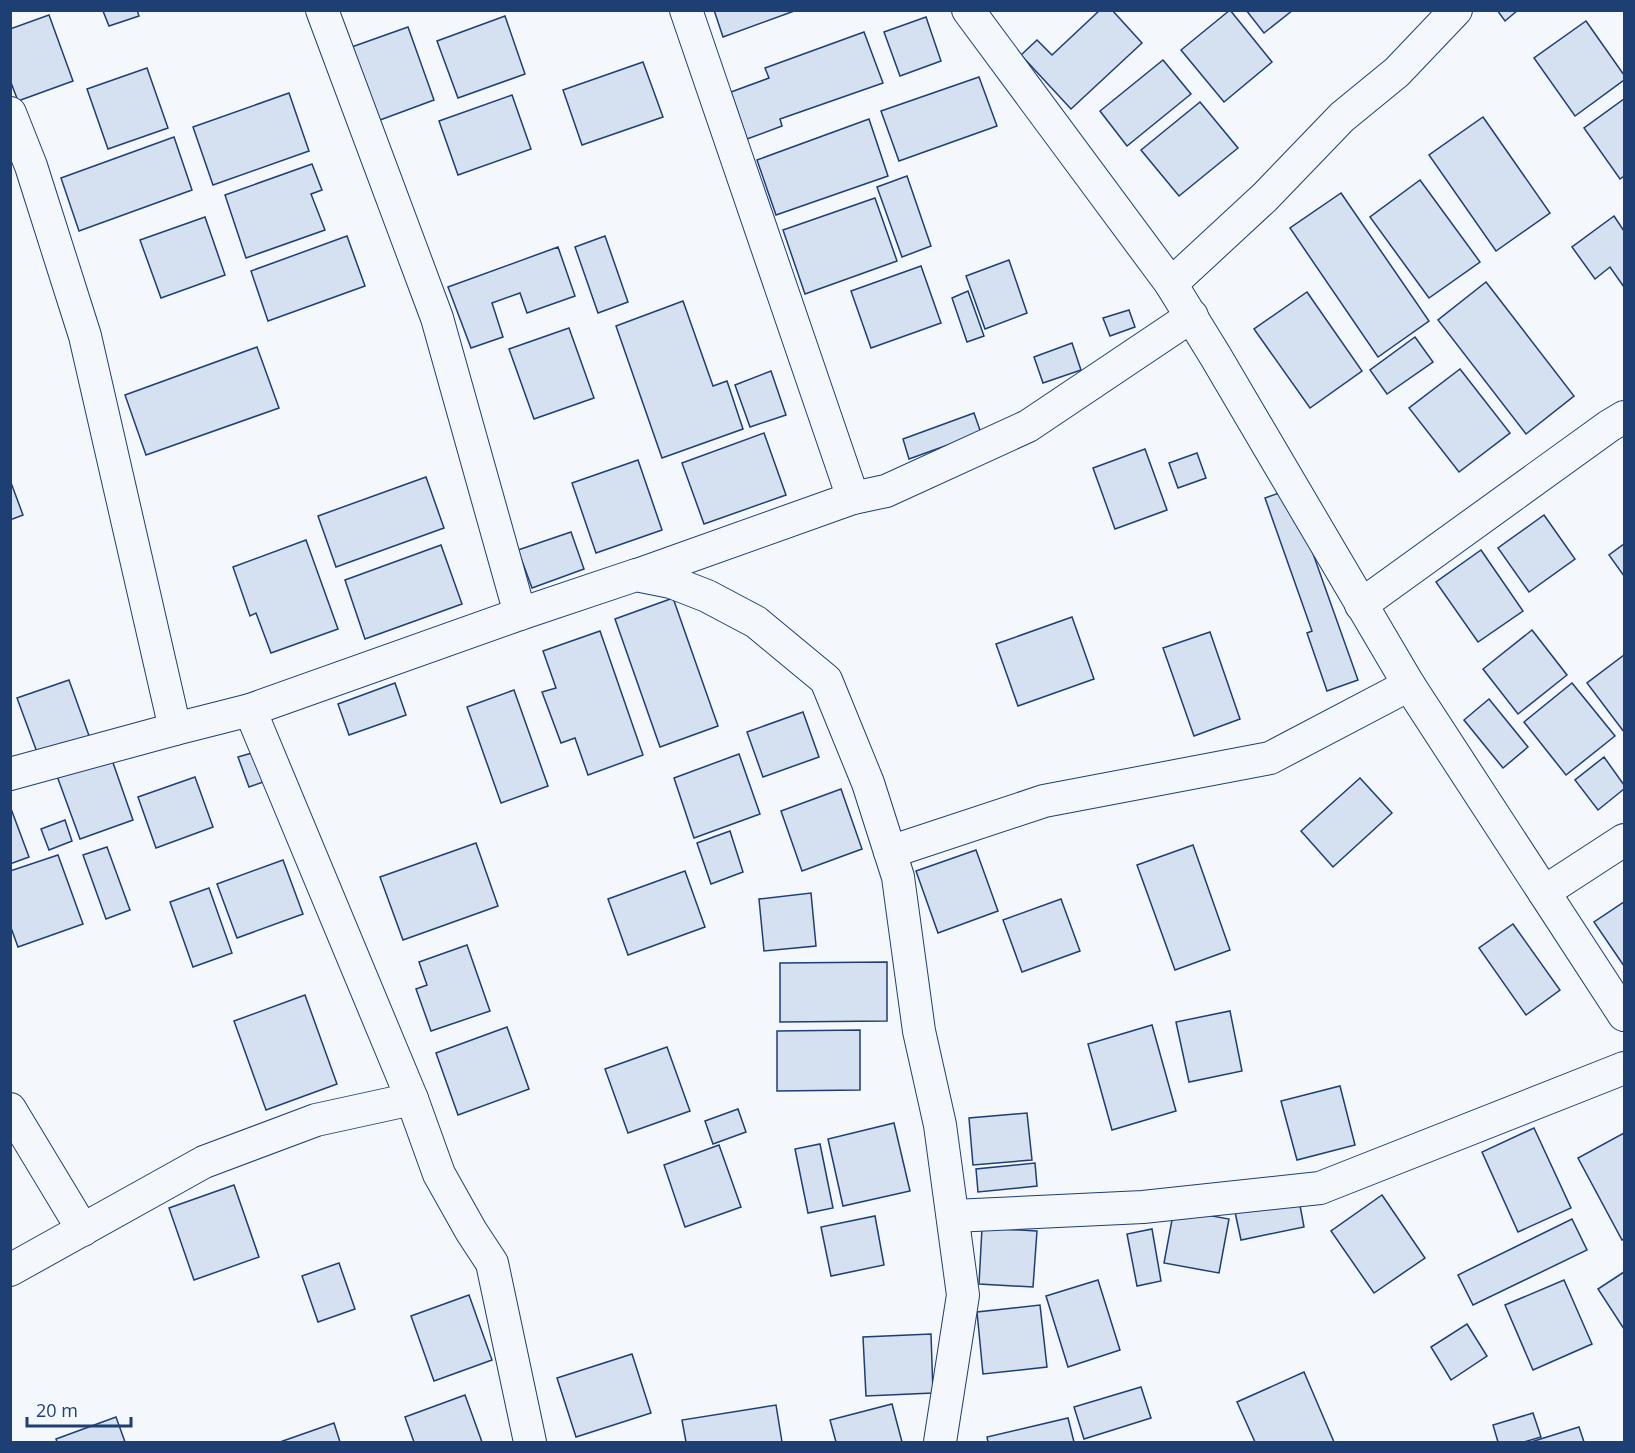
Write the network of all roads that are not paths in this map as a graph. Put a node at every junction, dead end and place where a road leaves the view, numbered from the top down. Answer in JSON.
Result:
{"nodes":[{"id":1,"x":322,"y":10,"type":"edge"},
{"id":2,"x":686,"y":10,"type":"edge"},
{"id":3,"x":968,"y":10,"type":"edge"},
{"id":4,"x":1456,"y":10,"type":"edge"},
{"id":5,"x":10,"y":113,"type":"edge"},
{"id":6,"x":1171,"y":284,"type":"junction"},
{"id":7,"x":1192,"y":316,"type":"junction"},
{"id":8,"x":1624,"y":417,"type":"edge"},
{"id":9,"x":853,"y":498,"type":"junction"},
{"id":10,"x":636,"y":575,"type":"junction"},
{"id":11,"x":1361,"y":604,"type":"junction"},
{"id":12,"x":520,"y":614,"type":"junction"},
{"id":13,"x":1409,"y":685,"type":"junction"},
{"id":14,"x":250,"y":710,"type":"junction"},
{"id":15,"x":175,"y":729,"type":"junction"},
{"id":16,"x":10,"y":774,"type":"edge"},
{"id":17,"x":1624,"y":840,"type":"edge"},
{"id":18,"x":890,"y":852,"type":"junction"},
{"id":19,"x":1544,"y":892,"type":"junction"},
{"id":20,"x":1624,"y":1015,"type":"edge"},
{"id":21,"x":1624,"y":1068,"type":"edge"},
{"id":22,"x":412,"y":1100,"type":"junction"},
{"id":23,"x":10,"y":1109,"type":"edge"},
{"id":24,"x":953,"y":1216,"type":"junction"},
{"id":25,"x":83,"y":1230,"type":"junction"},
{"id":26,"x":10,"y":1269,"type":"edge"},
{"id":27,"x":530,"y":1443,"type":"edge"},
{"id":28,"x":940,"y":1443,"type":"edge"}],
"edges":[{"from":1,"to":12,"type":"street"},
{"from":2,"to":9,"type":"street"},
{"from":3,"to":6,"type":"street"},
{"from":4,"to":6,"type":"street"},
{"from":5,"to":15,"type":"street"},
{"from":6,"to":7,"type":"street"},
{"from":7,"to":9,"type":"street"},
{"from":7,"to":11,"type":"street"},
{"from":8,"to":11,"type":"street"},
{"from":9,"to":10,"type":"street"},
{"from":10,"to":12,"type":"street"},
{"from":10,"to":18,"type":"street"},
{"from":11,"to":13,"type":"street"},
{"from":12,"to":14,"type":"street"},
{"from":13,"to":18,"type":"street"},
{"from":13,"to":19,"type":"street"},
{"from":14,"to":15,"type":"street"},
{"from":14,"to":22,"type":"street"},
{"from":15,"to":16,"type":"street"},
{"from":17,"to":19,"type":"street"},
{"from":18,"to":24,"type":"street"},
{"from":19,"to":20,"type":"street"},
{"from":21,"to":24,"type":"street"},
{"from":22,"to":25,"type":"street"},
{"from":22,"to":27,"type":"street"},
{"from":23,"to":25,"type":"street"},
{"from":24,"to":28,"type":"street"},
{"from":25,"to":26,"type":"street"}]}
